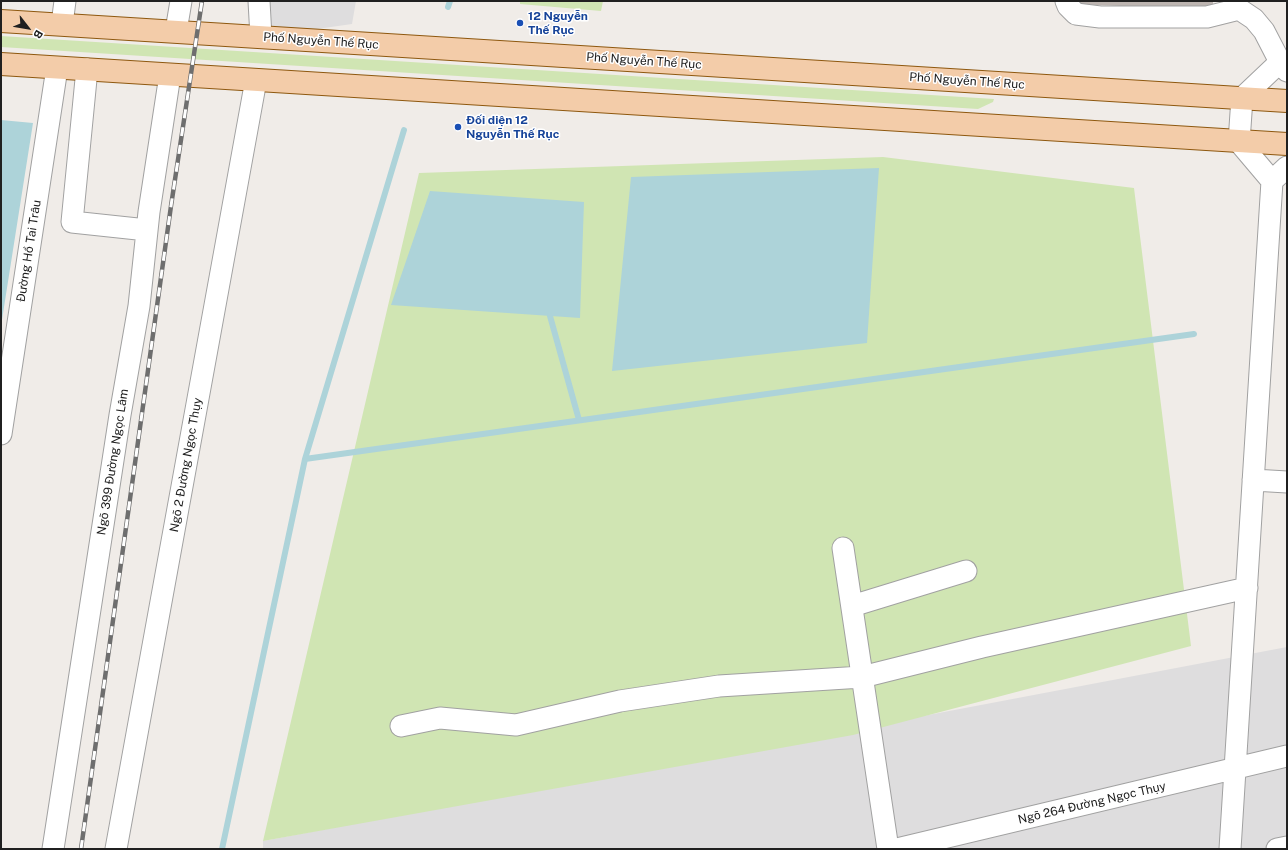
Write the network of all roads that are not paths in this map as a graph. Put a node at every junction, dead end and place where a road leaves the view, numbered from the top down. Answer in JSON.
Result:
{"nodes":[{"id":1,"x":65,"y":1,"type":"edge"},
{"id":2,"x":181,"y":1,"type":"edge"},
{"id":3,"x":259,"y":1,"type":"edge"},
{"id":4,"x":1066,"y":1,"type":"edge"},
{"id":5,"x":1249,"y":10,"type":"edge"},
{"id":6,"x":1,"y":21,"type":"edge"},
{"id":7,"x":62,"y":24,"type":"junction"},
{"id":8,"x":176,"y":31,"type":"junction"},
{"id":9,"x":261,"y":37,"type":"junction"},
{"id":10,"x":1,"y":64,"type":"edge"},
{"id":11,"x":1284,"y":66,"type":"edge"},
{"id":12,"x":57,"y":68,"type":"junction"},
{"id":13,"x":87,"y":70,"type":"junction"},
{"id":14,"x":170,"y":75,"type":"junction"},
{"id":15,"x":256,"y":80,"type":"junction"},
{"id":16,"x":1242,"y":98,"type":"junction"},
{"id":17,"x":1287,"y":101,"type":"edge"},
{"id":18,"x":1239,"y":142,"type":"junction"},
{"id":19,"x":1287,"y":144,"type":"edge"},
{"id":20,"x":1280,"y":174,"type":"edge"},
{"id":21,"x":147,"y":230,"type":"junction"},
{"id":22,"x":1,"y":434,"type":"edge"},
{"id":23,"x":1254,"y":480,"type":"junction"},
{"id":24,"x":1287,"y":482,"type":"edge"},
{"id":25,"x":843,"y":548,"type":"dead end"},
{"id":26,"x":966,"y":571,"type":"dead end"},
{"id":27,"x":1246,"y":588,"type":"junction"},
{"id":28,"x":852,"y":606,"type":"junction"},
{"id":29,"x":862,"y":677,"type":"junction"},
{"id":30,"x":401,"y":726,"type":"dead end"},
{"id":31,"x":1287,"y":756,"type":"edge"},
{"id":32,"x":1236,"y":768,"type":"junction"},
{"id":33,"x":1287,"y":847,"type":"edge"},
{"id":34,"x":54,"y":849,"type":"edge"},
{"id":35,"x":116,"y":849,"type":"edge"},
{"id":36,"x":888,"y":849,"type":"edge"},
{"id":37,"x":897,"y":849,"type":"edge"},
{"id":38,"x":1230,"y":849,"type":"edge"},
{"id":39,"x":1277,"y":849,"type":"edge"}],
"edges":[{"from":1,"to":7,"type":"street"},
{"from":2,"to":8,"type":"street"},
{"from":3,"to":9,"type":"street"},
{"from":4,"to":5,"type":"street"},
{"from":5,"to":11,"type":"street"},
{"from":6,"to":7,"type":"main road","name":"Phố Nguyễn Thế Rục"},
{"from":7,"to":8,"type":"main road","name":"Phố Nguyễn Thế Rục"},
{"from":8,"to":9,"type":"main road","name":"Phố Nguyễn Thế Rục"},
{"from":9,"to":16,"type":"main road","name":"Phố Nguyễn Thế Rục"},
{"from":10,"to":12,"type":"main road"},
{"from":11,"to":16,"type":"street"},
{"from":12,"to":13,"type":"main road"},
{"from":12,"to":22,"type":"street","name":"Đường Hồ Tai Trâu"},
{"from":13,"to":14,"type":"main road"},
{"from":13,"to":21,"type":"street"},
{"from":14,"to":15,"type":"main road"},
{"from":14,"to":21,"type":"street","name":"Ngõ 399 Đường Ngọc Lâm"},
{"from":15,"to":18,"type":"main road"},
{"from":15,"to":35,"type":"street","name":"Ngõ 2 Đường Ngọc Thụy"},
{"from":16,"to":17,"type":"main road","name":"Phố Nguyễn Thế Rục"},
{"from":16,"to":18,"type":"street"},
{"from":18,"to":19,"type":"main road"},
{"from":18,"to":20,"type":"street"},
{"from":20,"to":23,"type":"street"},
{"from":21,"to":34,"type":"street","name":"Ngõ 399 Đường Ngọc Lâm"},
{"from":23,"to":24,"type":"street"},
{"from":23,"to":27,"type":"street"},
{"from":25,"to":28,"type":"street"},
{"from":26,"to":28,"type":"street"},
{"from":27,"to":29,"type":"street"},
{"from":27,"to":32,"type":"street"},
{"from":28,"to":29,"type":"street"},
{"from":29,"to":30,"type":"street"},
{"from":29,"to":36,"type":"street"},
{"from":31,"to":32,"type":"street","name":"Ngõ 264 Đường Ngọc Thụy"},
{"from":32,"to":37,"type":"street","name":"Ngõ 264 Đường Ngọc Thụy"},
{"from":32,"to":38,"type":"street"},
{"from":33,"to":39,"type":"street"}]}
